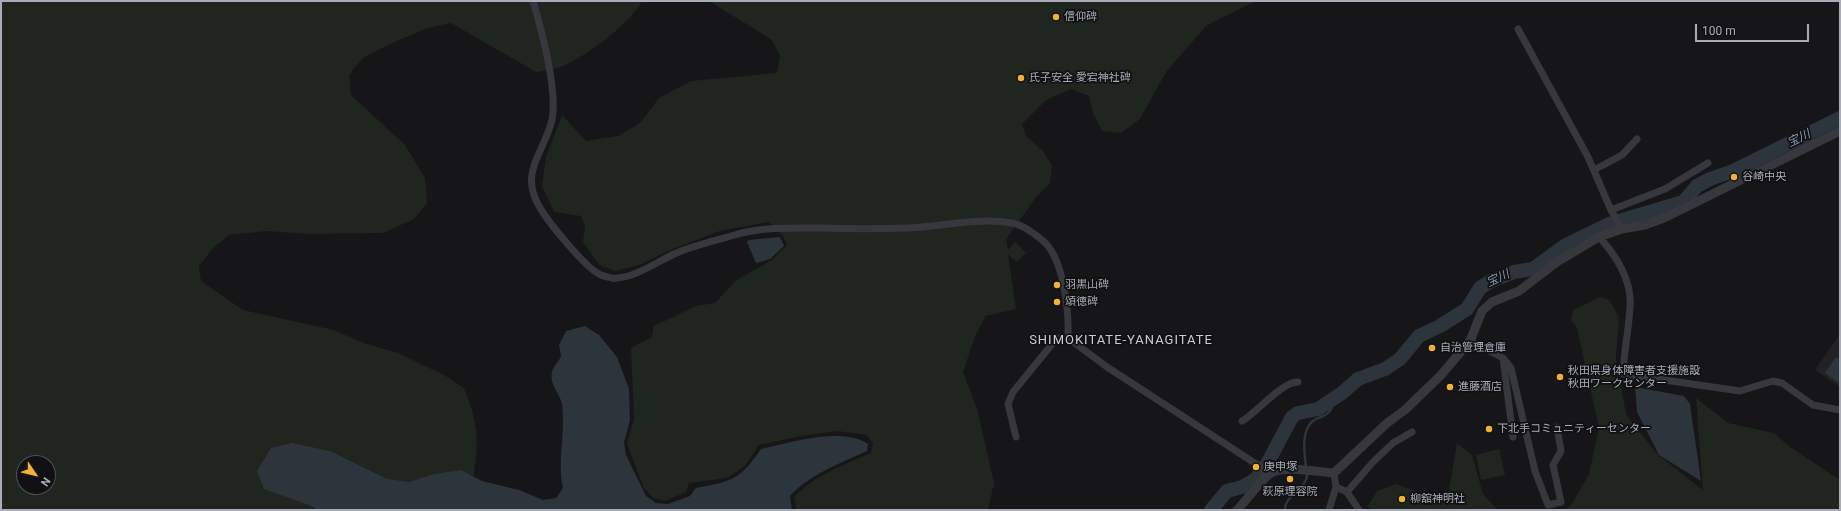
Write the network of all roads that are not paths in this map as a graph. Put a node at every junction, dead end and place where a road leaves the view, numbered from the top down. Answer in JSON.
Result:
{"nodes":[{"id":1,"x":533,"y":1,"type":"edge"},
{"id":2,"x":1518,"y":29,"type":"dead end"},
{"id":3,"x":1840,"y":131,"type":"edge"},
{"id":4,"x":1637,"y":139,"type":"dead end"},
{"id":5,"x":1708,"y":163,"type":"dead end"},
{"id":6,"x":1594,"y":170,"type":"junction"},
{"id":7,"x":1612,"y":212,"type":"junction"},
{"id":8,"x":1620,"y":227,"type":"junction"},
{"id":9,"x":1600,"y":237,"type":"junction"},
{"id":10,"x":1068,"y":338,"type":"junction"},
{"id":11,"x":1470,"y":341,"type":"junction"},
{"id":12,"x":1503,"y":358,"type":"junction"},
{"id":13,"x":1298,"y":382,"type":"dead end"},
{"id":14,"x":1840,"y":410,"type":"edge"},
{"id":15,"x":1242,"y":421,"type":"dead end"},
{"id":16,"x":1557,"y":427,"type":"dead end"},
{"id":17,"x":1412,"y":432,"type":"dead end"},
{"id":18,"x":1016,"y":437,"type":"dead end"},
{"id":19,"x":1513,"y":437,"type":"dead end"},
{"id":20,"x":1266,"y":470,"type":"junction"},
{"id":21,"x":1334,"y":473,"type":"junction"},
{"id":22,"x":1336,"y":487,"type":"junction"},
{"id":23,"x":1347,"y":492,"type":"junction"},
{"id":24,"x":1237,"y":510,"type":"edge"},
{"id":25,"x":1330,"y":510,"type":"edge"},
{"id":26,"x":1359,"y":510,"type":"edge"}],
"edges":[{"from":1,"to":10,"type":"street"},
{"from":2,"to":6,"type":"street"},
{"from":3,"to":8,"type":"street"},
{"from":4,"to":6,"type":"street"},
{"from":5,"to":7,"type":"street"},
{"from":6,"to":7,"type":"street"},
{"from":7,"to":8,"type":"street"},
{"from":8,"to":9,"type":"street"},
{"from":9,"to":11,"type":"street"},
{"from":9,"to":14,"type":"street"},
{"from":10,"to":18,"type":"street"},
{"from":10,"to":20,"type":"street"},
{"from":11,"to":12,"type":"street"},
{"from":11,"to":21,"type":"street"},
{"from":12,"to":16,"type":"street"},
{"from":12,"to":19,"type":"street"},
{"from":13,"to":15,"type":"street"},
{"from":17,"to":23,"type":"street"},
{"from":20,"to":21,"type":"street"},
{"from":20,"to":24,"type":"street"},
{"from":21,"to":22,"type":"street"},
{"from":22,"to":23,"type":"street"},
{"from":22,"to":25,"type":"street"},
{"from":23,"to":26,"type":"street"}]}
